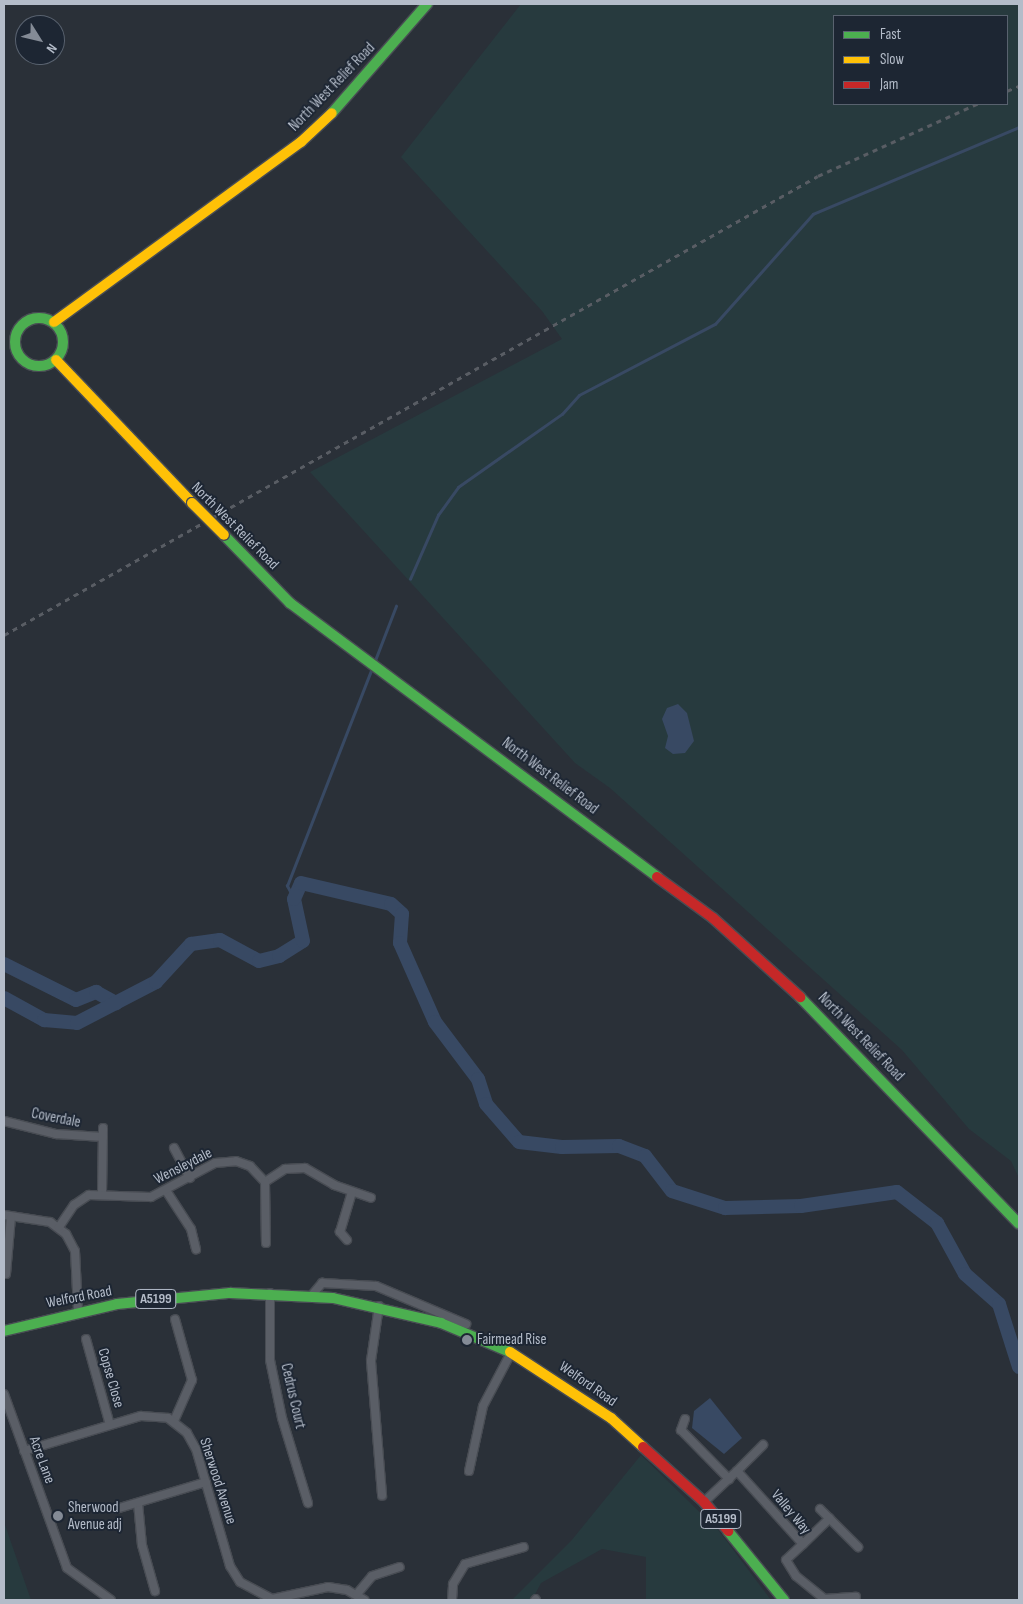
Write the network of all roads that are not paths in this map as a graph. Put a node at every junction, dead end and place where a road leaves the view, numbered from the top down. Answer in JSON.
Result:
{"nodes":[{"id":1,"x":427,"y":4,"type":"edge"},
{"id":2,"x":54,"y":322,"type":"junction"},
{"id":3,"x":56,"y":360,"type":"junction"},
{"id":4,"x":4,"y":1121,"type":"edge"},
{"id":5,"x":103,"y":1128,"type":"dead end"},
{"id":6,"x":103,"y":1137,"type":"junction"},
{"id":7,"x":174,"y":1148,"type":"dead end"},
{"id":8,"x":190,"y":1178,"type":"junction"},
{"id":9,"x":265,"y":1182,"type":"junction"},
{"id":10,"x":167,"y":1192,"type":"junction"},
{"id":11,"x":352,"y":1192,"type":"junction"},
{"id":12,"x":102,"y":1194,"type":"junction"},
{"id":13,"x":371,"y":1198,"type":"dead end"},
{"id":14,"x":7,"y":1216,"type":"edge"},
{"id":15,"x":1019,"y":1224,"type":"edge"},
{"id":16,"x":59,"y":1227,"type":"junction"},
{"id":17,"x":347,"y":1240,"type":"dead end"},
{"id":18,"x":266,"y":1243,"type":"dead end"},
{"id":19,"x":196,"y":1249,"type":"dead end"},
{"id":20,"x":6,"y":1274,"type":"dead end"},
{"id":21,"x":270,"y":1293,"type":"junction"},
{"id":22,"x":312,"y":1295,"type":"junction"},
{"id":23,"x":418,"y":1300,"type":"junction"},
{"id":24,"x":379,"y":1306,"type":"junction"},
{"id":25,"x":78,"y":1311,"type":"junction"},
{"id":26,"x":415,"y":1315,"type":"junction"},
{"id":27,"x":175,"y":1319,"type":"dead end"},
{"id":28,"x":466,"y":1324,"type":"dead end"},
{"id":29,"x":4,"y":1331,"type":"edge"},
{"id":30,"x":86,"y":1339,"type":"dead end"},
{"id":31,"x":511,"y":1353,"type":"junction"},
{"id":32,"x":4,"y":1394,"type":"edge"},
{"id":33,"x":685,"y":1419,"type":"dead end"},
{"id":34,"x":174,"y":1421,"type":"junction"},
{"id":35,"x":110,"y":1425,"type":"junction"},
{"id":36,"x":763,"y":1445,"type":"dead end"},
{"id":37,"x":24,"y":1451,"type":"junction"},
{"id":38,"x":469,"y":1471,"type":"dead end"},
{"id":39,"x":737,"y":1471,"type":"junction"},
{"id":40,"x":729,"y":1479,"type":"junction"},
{"id":41,"x":206,"y":1482,"type":"junction"},
{"id":42,"x":382,"y":1496,"type":"dead end"},
{"id":43,"x":704,"y":1502,"type":"junction"},
{"id":44,"x":138,"y":1503,"type":"junction"},
{"id":45,"x":308,"y":1503,"type":"dead end"},
{"id":46,"x":820,"y":1508,"type":"dead end"},
{"id":47,"x":116,"y":1509,"type":"dead end"},
{"id":48,"x":830,"y":1518,"type":"junction"},
{"id":49,"x":803,"y":1544,"type":"junction"},
{"id":50,"x":524,"y":1547,"type":"dead end"},
{"id":51,"x":858,"y":1547,"type":"dead end"},
{"id":52,"x":400,"y":1567,"type":"dead end"},
{"id":53,"x":155,"y":1591,"type":"dead end"},
{"id":54,"x":357,"y":1594,"type":"junction"},
{"id":55,"x":856,"y":1597,"type":"dead end"},
{"id":56,"x":111,"y":1600,"type":"edge"},
{"id":57,"x":364,"y":1600,"type":"edge"},
{"id":58,"x":452,"y":1600,"type":"edge"},
{"id":59,"x":784,"y":1600,"type":"edge"}],
"edges":[{"from":1,"to":2,"type":"street","name":"North West Relief Road"},
{"from":2,"to":3,"type":"street"},
{"from":2,"to":3,"type":"street"},
{"from":3,"to":15,"type":"street","name":"North West Relief Road","bridge":true},
{"from":4,"to":6,"type":"street","name":"Coverdale"},
{"from":5,"to":6,"type":"street"},
{"from":6,"to":12,"type":"street"},
{"from":7,"to":8,"type":"street"},
{"from":8,"to":9,"type":"street","name":"Wensleydale"},
{"from":8,"to":10,"type":"street","name":"Wensleydale"},
{"from":9,"to":11,"type":"street"},
{"from":9,"to":18,"type":"street"},
{"from":10,"to":12,"type":"street","name":"Wensleydale"},
{"from":10,"to":19,"type":"street"},
{"from":11,"to":13,"type":"street"},
{"from":11,"to":17,"type":"street"},
{"from":12,"to":16,"type":"street","name":"Wensleydale"},
{"from":14,"to":16,"type":"street"},
{"from":14,"to":20,"type":"street"},
{"from":16,"to":25,"type":"street"},
{"from":21,"to":22,"type":"street","name":"Welford Road","number":"A5199"},
{"from":21,"to":25,"type":"street","name":"Welford Road","number":"A5199"},
{"from":21,"to":45,"type":"street","name":"Cedrus Court"},
{"from":22,"to":23,"type":"street"},
{"from":22,"to":24,"type":"street","name":"Welford Road","number":"A5199"},
{"from":23,"to":26,"type":"street"},
{"from":23,"to":28,"type":"street"},
{"from":24,"to":26,"type":"street","name":"Welford Road","number":"A5199"},
{"from":24,"to":42,"type":"street"},
{"from":25,"to":29,"type":"street","name":"Welford Road","number":"A5199"},
{"from":26,"to":31,"type":"street","name":"Welford Road","number":"A5199"},
{"from":27,"to":34,"type":"street"},
{"from":30,"to":35,"type":"street","name":"Copse Close"},
{"from":31,"to":38,"type":"street"},
{"from":31,"to":43,"type":"street","name":"Welford Road","number":"A5199"},
{"from":32,"to":37,"type":"street","name":"Acre Lane"},
{"from":33,"to":40,"type":"street"},
{"from":34,"to":35,"type":"street"},
{"from":34,"to":41,"type":"street","name":"Sherwood Avenue"},
{"from":35,"to":37,"type":"street"},
{"from":36,"to":39,"type":"street"},
{"from":37,"to":56,"type":"street","name":"Acre Lane"},
{"from":39,"to":40,"type":"street"},
{"from":39,"to":49,"type":"street","name":"Valley Way"},
{"from":40,"to":43,"type":"street"},
{"from":41,"to":44,"type":"street"},
{"from":41,"to":54,"type":"street","name":"Sherwood Avenue"},
{"from":43,"to":59,"type":"street","name":"Welford Road","number":"A5199"},
{"from":44,"to":47,"type":"street"},
{"from":44,"to":53,"type":"street"},
{"from":46,"to":48,"type":"street"},
{"from":48,"to":49,"type":"street"},
{"from":48,"to":51,"type":"street"},
{"from":49,"to":55,"type":"street","name":"Valley Way"},
{"from":50,"to":58,"type":"street"},
{"from":52,"to":54,"type":"street"},
{"from":54,"to":57,"type":"street","name":"Sherwood Avenue"}]}
